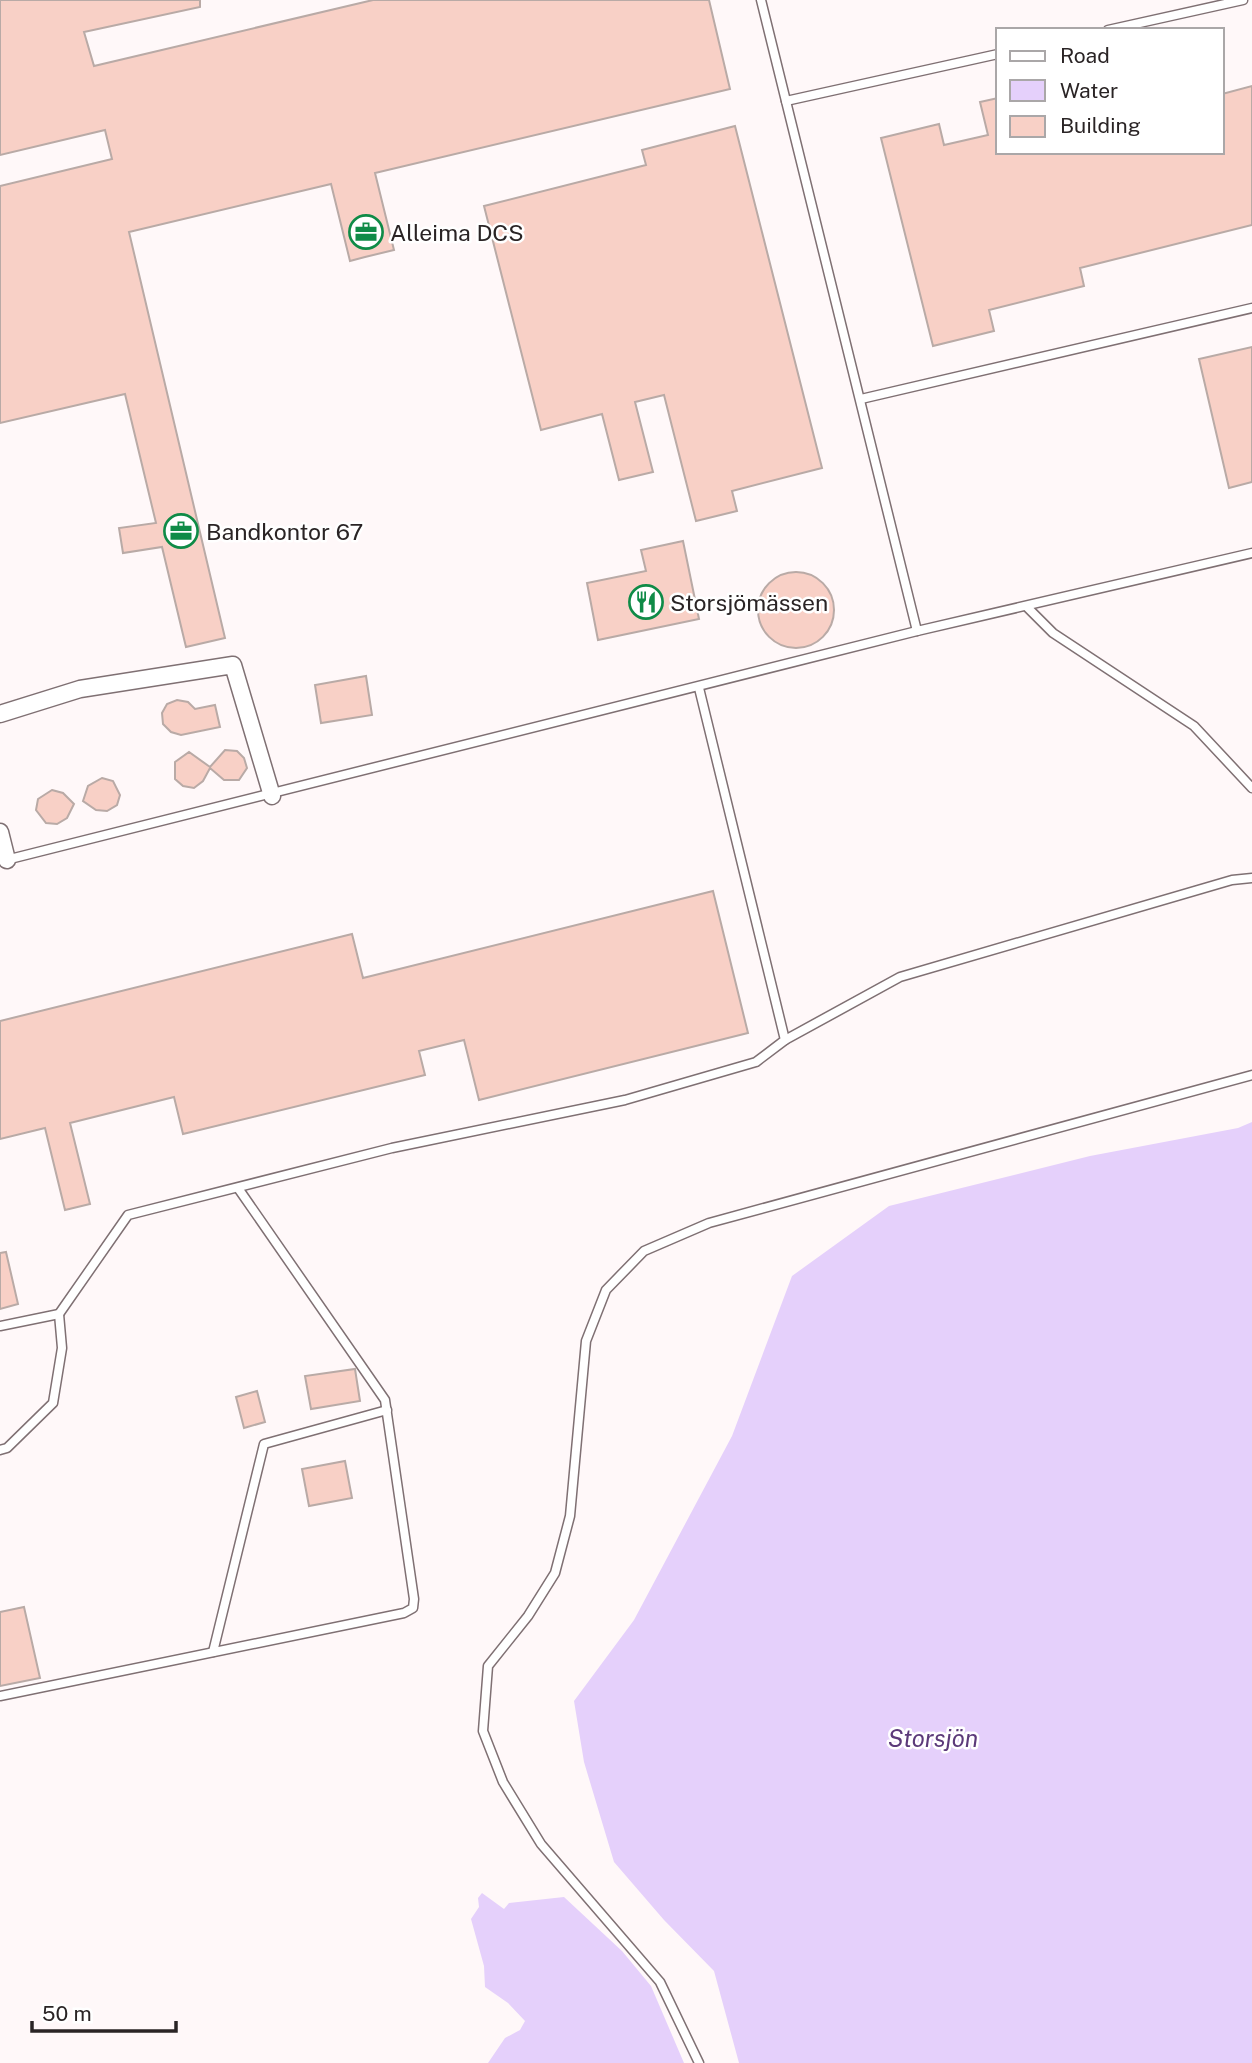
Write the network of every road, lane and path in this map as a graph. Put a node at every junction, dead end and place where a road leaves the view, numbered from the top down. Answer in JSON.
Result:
{"nodes":[{"id":1,"x":761,"y":0,"type":"edge"},
{"id":2,"x":1243,"y":0,"type":"edge"},
{"id":3,"x":1117,"y":28,"type":"edge"},
{"id":4,"x":996,"y":54,"type":"edge"},
{"id":5,"x":786,"y":101,"type":"junction"},
{"id":6,"x":1252,"y":308,"type":"edge"},
{"id":7,"x":862,"y":399,"type":"junction"},
{"id":8,"x":1252,"y":553,"type":"edge"},
{"id":9,"x":1027,"y":607,"type":"junction"},
{"id":10,"x":917,"y":631,"type":"junction"},
{"id":11,"x":699,"y":688,"type":"junction"},
{"id":12,"x":0,"y":714,"type":"edge"},
{"id":13,"x":1252,"y":788,"type":"edge"},
{"id":14,"x":272,"y":796,"type":"junction"},
{"id":15,"x":0,"y":832,"type":"edge"},
{"id":16,"x":3,"y":861,"type":"edge"},
{"id":17,"x":1252,"y":878,"type":"edge"},
{"id":18,"x":785,"y":1040,"type":"junction"},
{"id":19,"x":1252,"y":1075,"type":"edge"},
{"id":20,"x":238,"y":1188,"type":"junction"},
{"id":21,"x":59,"y":1314,"type":"junction"},
{"id":22,"x":0,"y":1326,"type":"edge"},
{"id":23,"x":387,"y":1410,"type":"junction"},
{"id":24,"x":0,"y":1450,"type":"edge"},
{"id":25,"x":213,"y":1652,"type":"junction"},
{"id":26,"x":0,"y":1696,"type":"edge"},
{"id":27,"x":699,"y":2063,"type":"edge"}],
"edges":[{"from":1,"to":5,"type":"lane"},
{"from":2,"to":3,"type":"lane"},
{"from":4,"to":5,"type":"lane"},
{"from":5,"to":7,"type":"lane"},
{"from":6,"to":7,"type":"lane"},
{"from":7,"to":10,"type":"lane"},
{"from":8,"to":9,"type":"lane"},
{"from":9,"to":10,"type":"lane"},
{"from":9,"to":13,"type":"lane"},
{"from":10,"to":11,"type":"lane"},
{"from":11,"to":14,"type":"lane"},
{"from":11,"to":18,"type":"lane"},
{"from":12,"to":14,"type":"street"},
{"from":14,"to":16,"type":"lane"},
{"from":15,"to":16,"type":"street"},
{"from":17,"to":18,"type":"lane"},
{"from":18,"to":20,"type":"lane"},
{"from":19,"to":27,"type":"lane"},
{"from":20,"to":21,"type":"lane"},
{"from":20,"to":23,"type":"lane"},
{"from":21,"to":22,"type":"lane"},
{"from":21,"to":24,"type":"lane"},
{"from":23,"to":25,"type":"lane"},
{"from":23,"to":25,"type":"lane"},
{"from":25,"to":26,"type":"lane"}]}
